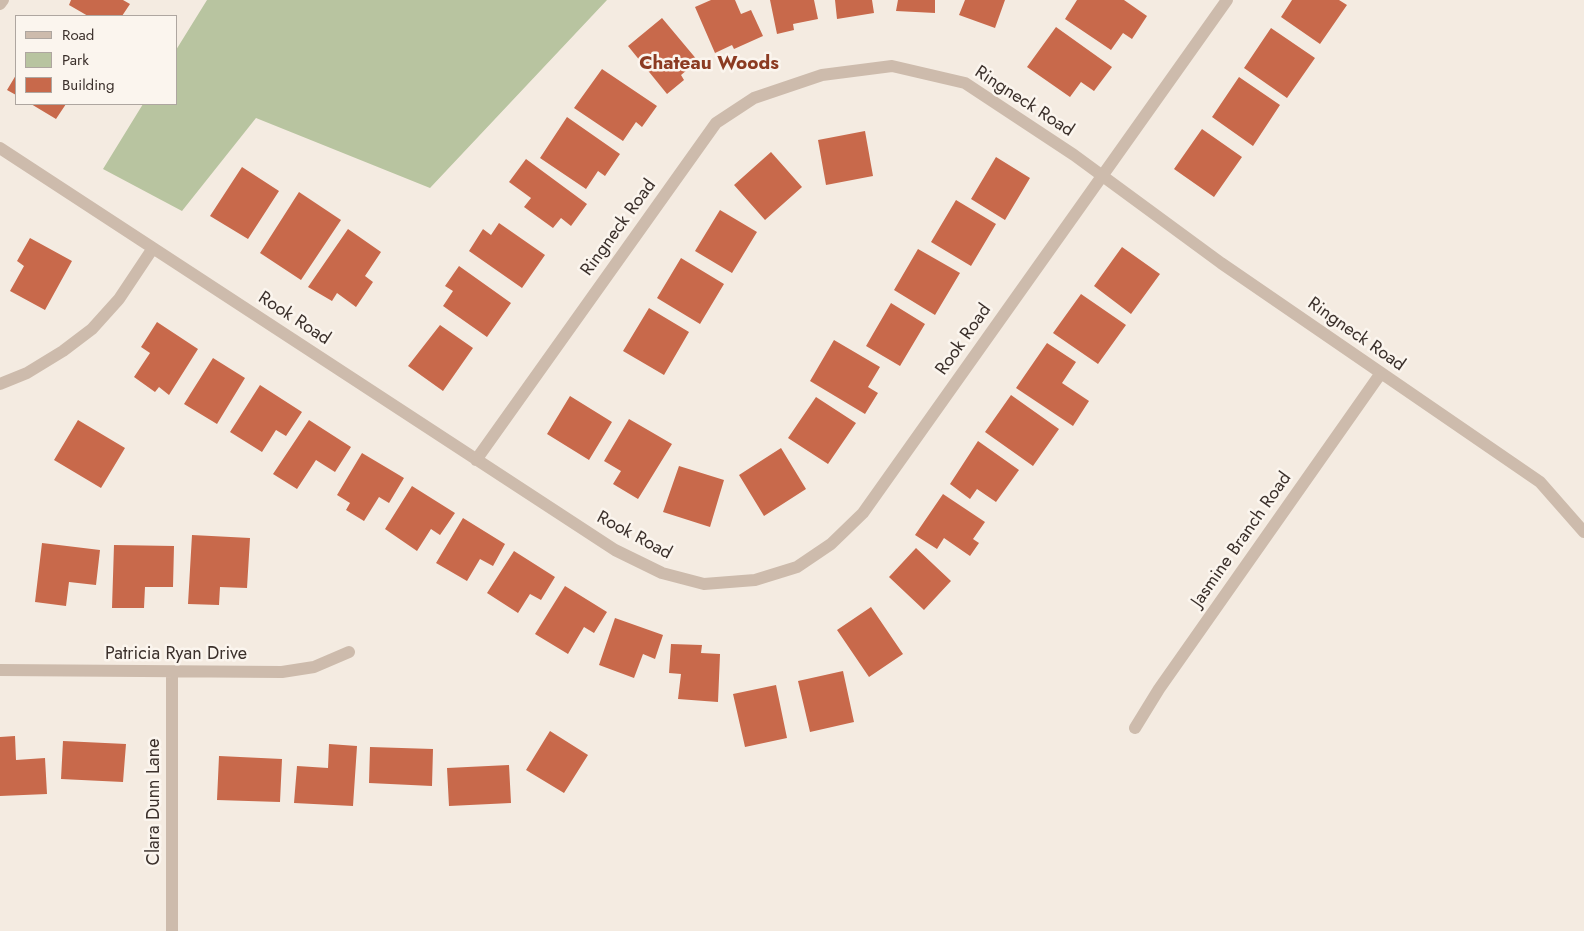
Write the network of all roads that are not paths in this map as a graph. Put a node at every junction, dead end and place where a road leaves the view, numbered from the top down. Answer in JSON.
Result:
{"nodes":[{"id":1,"x":2,"y":0,"type":"edge"},
{"id":2,"x":1227,"y":0,"type":"edge"},
{"id":3,"x":0,"y":4,"type":"edge"},
{"id":4,"x":0,"y":148,"type":"edge"},
{"id":5,"x":1103,"y":175,"type":"junction"},
{"id":6,"x":153,"y":248,"type":"junction"},
{"id":7,"x":1381,"y":373,"type":"junction"},
{"id":8,"x":0,"y":384,"type":"edge"},
{"id":9,"x":476,"y":460,"type":"junction"},
{"id":10,"x":1584,"y":532,"type":"edge"},
{"id":11,"x":349,"y":652,"type":"dead end"},
{"id":12,"x":0,"y":670,"type":"edge"},
{"id":13,"x":172,"y":673,"type":"junction"},
{"id":14,"x":1134,"y":728,"type":"dead end"},
{"id":15,"x":172,"y":931,"type":"edge"}],
"edges":[{"from":1,"to":3,"type":"street"},
{"from":2,"to":5,"type":"street","name":"Rook Road"},
{"from":4,"to":6,"type":"street","name":"Rook Road"},
{"from":5,"to":7,"type":"street","name":"Ringneck Road"},
{"from":5,"to":9,"type":"street","name":"Ringneck Road"},
{"from":5,"to":9,"type":"street","name":"Rook Road"},
{"from":6,"to":8,"type":"street"},
{"from":6,"to":9,"type":"street","name":"Rook Road"},
{"from":7,"to":10,"type":"street","name":"Ringneck Road"},
{"from":7,"to":14,"type":"street","name":"Jasmine Branch Road"},
{"from":11,"to":13,"type":"street","name":"Patricia Ryan Drive"},
{"from":12,"to":13,"type":"street","name":"Patricia Ryan Drive"},
{"from":13,"to":15,"type":"street","name":"Clara Dunn Lane"}]}
